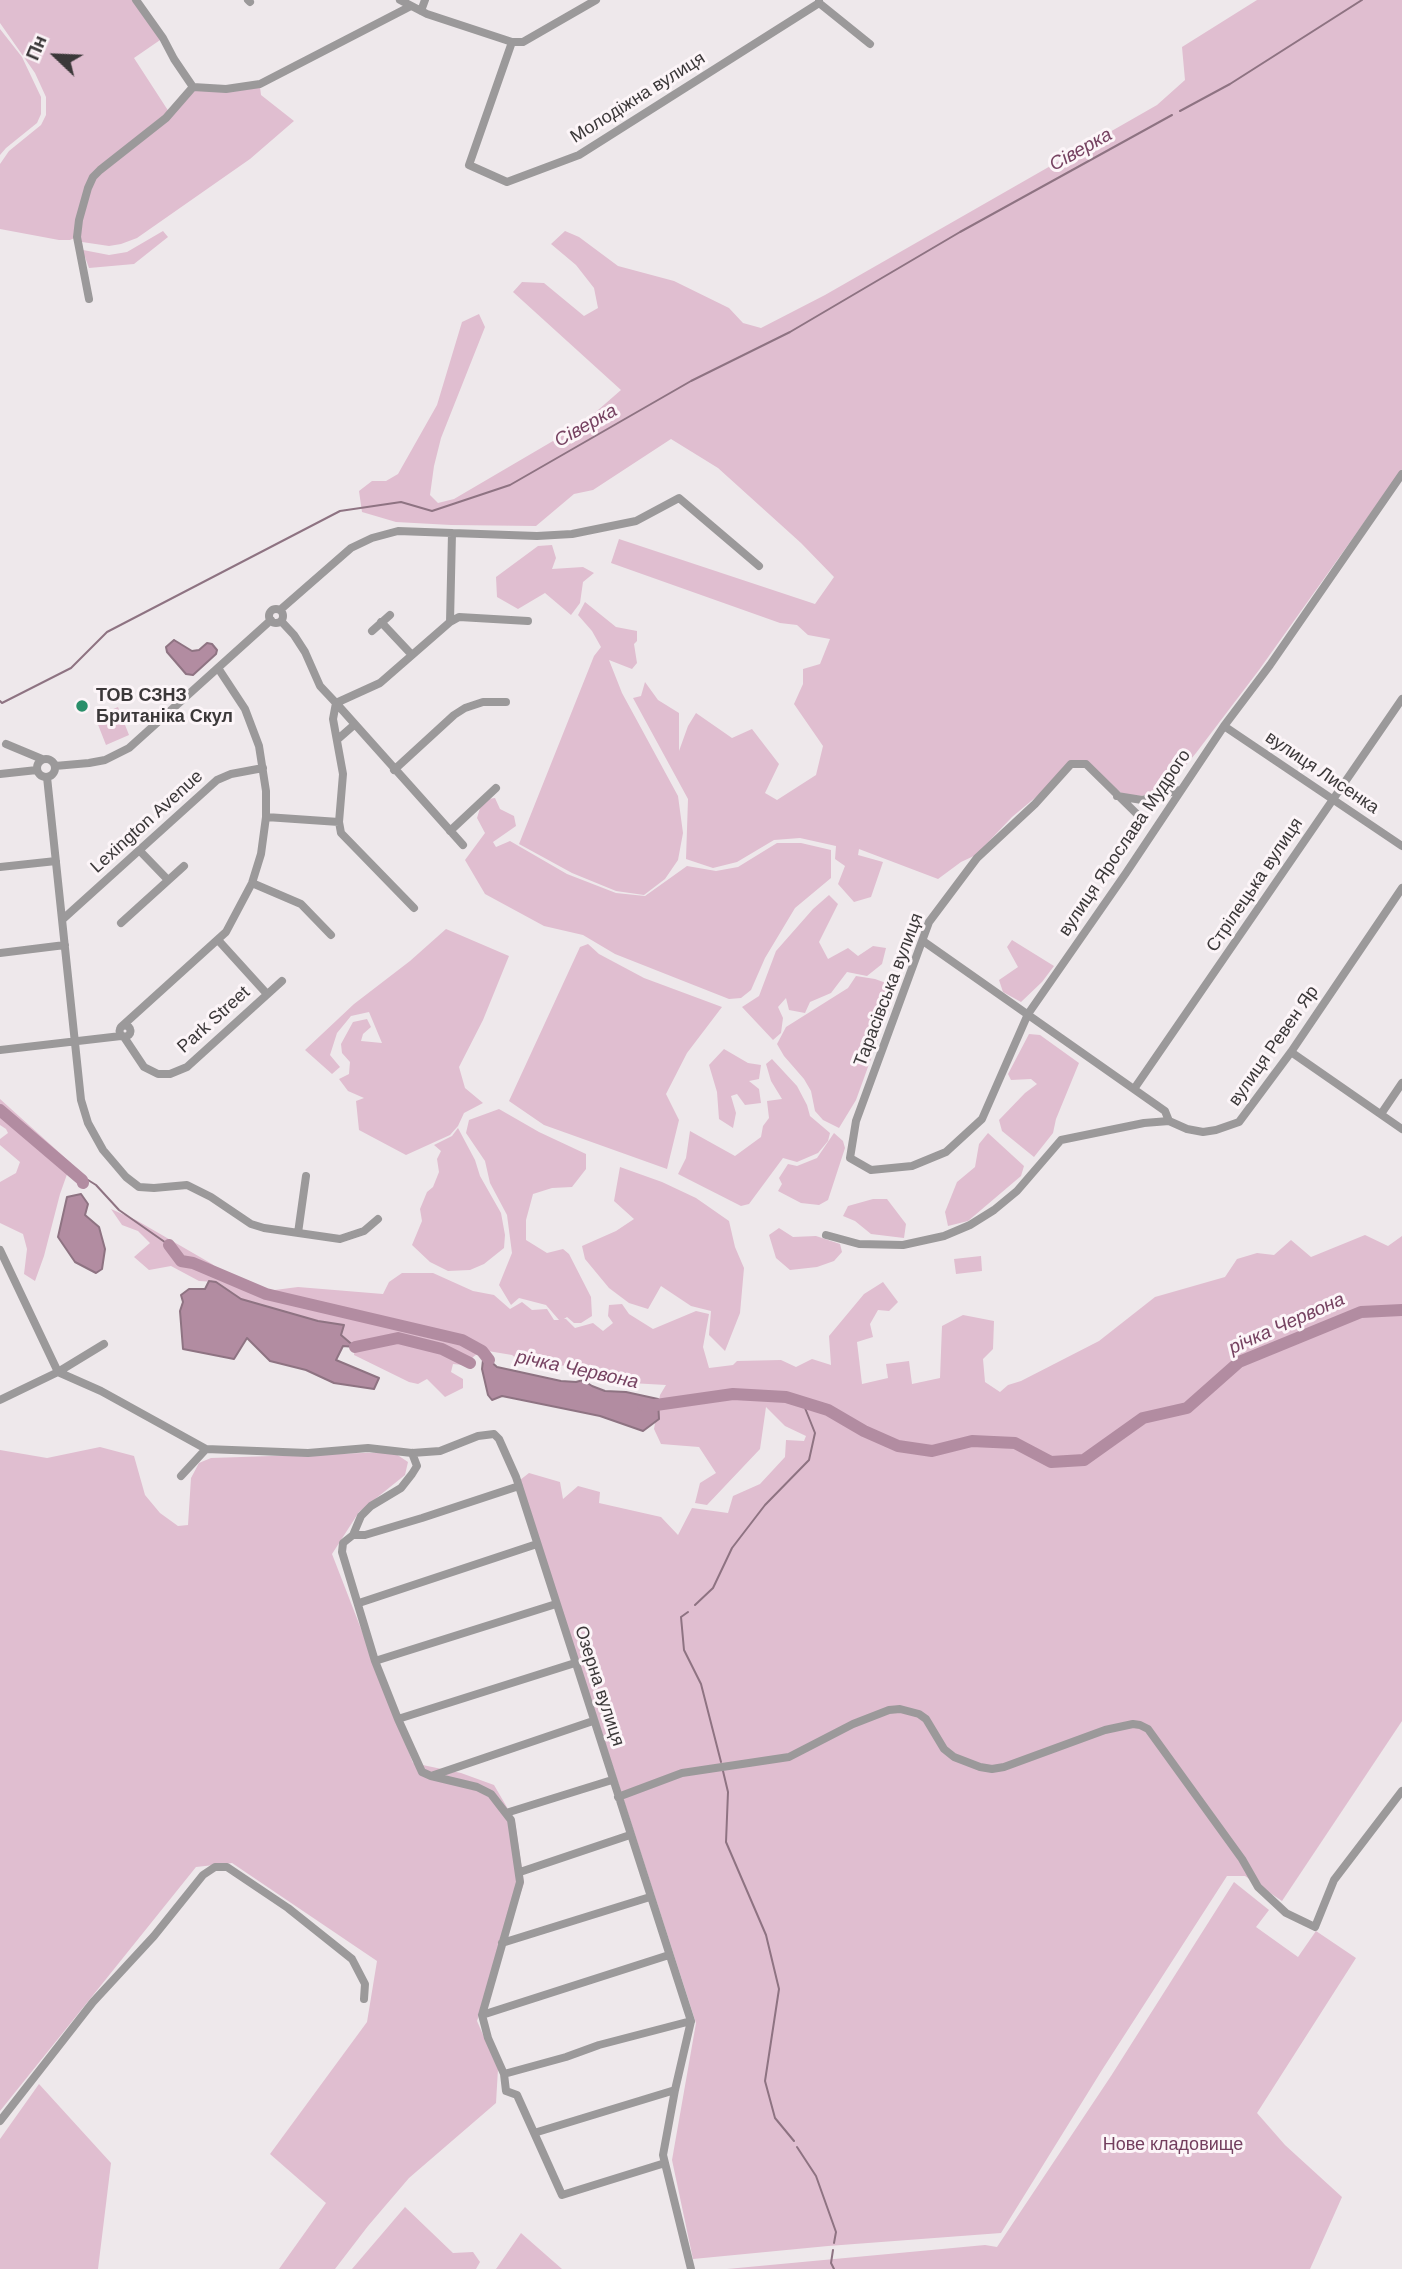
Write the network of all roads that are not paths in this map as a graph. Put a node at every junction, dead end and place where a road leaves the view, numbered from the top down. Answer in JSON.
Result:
{"nodes":[{"id":1,"x":136,"y":0,"type":"edge"},
{"id":2,"x":400,"y":0,"type":"edge"},
{"id":3,"x":425,"y":0,"type":"edge"},
{"id":4,"x":596,"y":0,"type":"edge"},
{"id":5,"x":819,"y":2,"type":"edge"},
{"id":6,"x":411,"y":6,"type":"junction"},
{"id":7,"x":421,"y":11,"type":"junction"},
{"id":8,"x":512,"y":42,"type":"junction"},
{"id":9,"x":870,"y":44,"type":"dead end"},
{"id":10,"x":193,"y":87,"type":"junction"},
{"id":11,"x":89,"y":299,"type":"dead end"},
{"id":12,"x":1402,"y":474,"type":"edge"},
{"id":13,"x":452,"y":533,"type":"junction"},
{"id":14,"x":759,"y":566,"type":"dead end"},
{"id":15,"x":280,"y":610,"type":"junction"},
{"id":16,"x":390,"y":615,"type":"dead end"},
{"id":17,"x":271,"y":620,"type":"junction"},
{"id":18,"x":281,"y":621,"type":"junction"},
{"id":19,"x":528,"y":621,"type":"dead end"},
{"id":20,"x":381,"y":622,"type":"junction"},
{"id":21,"x":450,"y":622,"type":"junction"},
{"id":22,"x":372,"y":631,"type":"dead end"},
{"id":23,"x":412,"y":655,"type":"junction"},
{"id":24,"x":218,"y":668,"type":"junction"},
{"id":25,"x":1402,"y":699,"type":"edge"},
{"id":26,"x":506,"y":702,"type":"dead end"},
{"id":27,"x":336,"y":703,"type":"junction"},
{"id":28,"x":354,"y":725,"type":"junction"},
{"id":29,"x":1224,"y":726,"type":"junction"},
{"id":30,"x":338,"y":739,"type":"junction"},
{"id":31,"x":6,"y":744,"type":"dead end"},
{"id":32,"x":42,"y":759,"type":"junction"},
{"id":33,"x":55,"y":766,"type":"junction"},
{"id":34,"x":263,"y":768,"type":"junction"},
{"id":35,"x":37,"y":770,"type":"junction"},
{"id":36,"x":394,"y":770,"type":"junction"},
{"id":37,"x":0,"y":774,"type":"edge"},
{"id":38,"x":47,"y":777,"type":"junction"},
{"id":39,"x":496,"y":788,"type":"dead end"},
{"id":40,"x":1180,"y":790,"type":"junction"},
{"id":41,"x":1117,"y":796,"type":"junction"},
{"id":42,"x":1332,"y":800,"type":"junction"},
{"id":43,"x":266,"y":817,"type":"junction"},
{"id":44,"x":1141,"y":818,"type":"dead end"},
{"id":45,"x":340,"y":822,"type":"junction"},
{"id":46,"x":450,"y":831,"type":"junction"},
{"id":47,"x":463,"y":845,"type":"dead end"},
{"id":48,"x":1402,"y":846,"type":"edge"},
{"id":49,"x":139,"y":850,"type":"junction"},
{"id":50,"x":56,"y":861,"type":"junction"},
{"id":51,"x":184,"y":866,"type":"dead end"},
{"id":52,"x":0,"y":867,"type":"edge"},
{"id":53,"x":168,"y":880,"type":"junction"},
{"id":54,"x":251,"y":883,"type":"junction"},
{"id":55,"x":1402,"y":888,"type":"edge"},
{"id":56,"x":414,"y":908,"type":"dead end"},
{"id":57,"x":63,"y":919,"type":"junction"},
{"id":58,"x":121,"y":923,"type":"dead end"},
{"id":59,"x":331,"y":935,"type":"dead end"},
{"id":60,"x":218,"y":940,"type":"junction"},
{"id":61,"x":923,"y":941,"type":"junction"},
{"id":62,"x":65,"y":946,"type":"junction"},
{"id":63,"x":0,"y":953,"type":"edge"},
{"id":64,"x":282,"y":981,"type":"dead end"},
{"id":65,"x":267,"y":993,"type":"junction"},
{"id":66,"x":1028,"y":1014,"type":"junction"},
{"id":67,"x":124,"y":1032,"type":"junction"},
{"id":68,"x":76,"y":1041,"type":"junction"},
{"id":69,"x":0,"y":1049,"type":"edge"},
{"id":70,"x":1291,"y":1052,"type":"junction"},
{"id":71,"x":1402,"y":1083,"type":"edge"},
{"id":72,"x":1135,"y":1089,"type":"junction"},
{"id":73,"x":1381,"y":1114,"type":"junction"},
{"id":74,"x":1169,"y":1121,"type":"junction"},
{"id":75,"x":1402,"y":1129,"type":"edge"},
{"id":76,"x":850,"y":1158,"type":"joint"},
{"id":77,"x":306,"y":1176,"type":"dead end"},
{"id":78,"x":378,"y":1219,"type":"dead end"},
{"id":79,"x":298,"y":1233,"type":"junction"},
{"id":80,"x":826,"y":1235,"type":"dead end"},
{"id":81,"x":0,"y":1250,"type":"edge"},
{"id":82,"x":104,"y":1344,"type":"dead end"},
{"id":83,"x":58,"y":1372,"type":"junction"},
{"id":84,"x":0,"y":1400,"type":"edge"},
{"id":85,"x":206,"y":1449,"type":"junction"},
{"id":86,"x":412,"y":1453,"type":"junction"},
{"id":87,"x":181,"y":1476,"type":"dead end"},
{"id":88,"x":519,"y":1486,"type":"junction"},
{"id":89,"x":353,"y":1535,"type":"junction"},
{"id":90,"x":537,"y":1544,"type":"junction"},
{"id":91,"x":359,"y":1603,"type":"junction"},
{"id":92,"x":556,"y":1604,"type":"junction"},
{"id":93,"x":375,"y":1661,"type":"junction"},
{"id":94,"x":575,"y":1663,"type":"junction"},
{"id":95,"x":398,"y":1718,"type":"junction"},
{"id":96,"x":593,"y":1721,"type":"junction"},
{"id":97,"x":431,"y":1776,"type":"junction"},
{"id":98,"x":612,"y":1780,"type":"junction"},
{"id":99,"x":1402,"y":1791,"type":"edge"},
{"id":100,"x":618,"y":1797,"type":"junction"},
{"id":101,"x":506,"y":1812,"type":"junction"},
{"id":102,"x":630,"y":1835,"type":"junction"},
{"id":103,"x":520,"y":1872,"type":"junction"},
{"id":104,"x":650,"y":1896,"type":"junction"},
{"id":105,"x":502,"y":1943,"type":"junction"},
{"id":106,"x":669,"y":1955,"type":"junction"},
{"id":107,"x":364,"y":1999,"type":"dead end"},
{"id":108,"x":482,"y":2015,"type":"junction"},
{"id":109,"x":691,"y":2021,"type":"junction"},
{"id":110,"x":505,"y":2074,"type":"junction"},
{"id":111,"x":675,"y":2090,"type":"junction"},
{"id":112,"x":0,"y":2121,"type":"edge"},
{"id":113,"x":534,"y":2133,"type":"junction"},
{"id":114,"x":665,"y":2163,"type":"junction"},
{"id":115,"x":691,"y":2269,"type":"edge"}],
"edges":[{"from":1,"to":10,"type":"street"},
{"from":2,"to":6,"type":"street"},
{"from":3,"to":7,"type":"street"},
{"from":4,"to":8,"type":"street"},
{"from":5,"to":8,"type":"street","name":"Молодіжна вулиця"},
{"from":5,"to":9,"type":"street","name":"Молодіжна вулиця"},
{"from":6,"to":7,"type":"street"},
{"from":6,"to":10,"type":"street"},
{"from":7,"to":8,"type":"street"},
{"from":10,"to":11,"type":"street"},
{"from":12,"to":29,"type":"street","name":"вулиця Ярослава Мудрого"},
{"from":13,"to":14,"type":"street"},
{"from":13,"to":15,"type":"street"},
{"from":13,"to":21,"type":"street"},
{"from":15,"to":17,"type":"street"},
{"from":15,"to":18,"type":"street"},
{"from":16,"to":20,"type":"street"},
{"from":17,"to":18,"type":"street"},
{"from":17,"to":24,"type":"street"},
{"from":18,"to":27,"type":"street"},
{"from":19,"to":21,"type":"street"},
{"from":20,"to":22,"type":"street"},
{"from":20,"to":23,"type":"street"},
{"from":21,"to":23,"type":"street"},
{"from":23,"to":27,"type":"street"},
{"from":24,"to":33,"type":"street"},
{"from":24,"to":34,"type":"street"},
{"from":25,"to":42,"type":"street","name":"Стрілецька вулиця"},
{"from":26,"to":36,"type":"street"},
{"from":27,"to":28,"type":"street"},
{"from":27,"to":30,"type":"street"},
{"from":28,"to":30,"type":"street"},
{"from":28,"to":36,"type":"street"},
{"from":29,"to":40,"type":"street","name":"вулиця Ярослава Мудрого"},
{"from":29,"to":42,"type":"street","name":"вулиця Лисенка"},
{"from":30,"to":45,"type":"street"},
{"from":31,"to":32,"type":"street"},
{"from":32,"to":33,"type":"street"},
{"from":32,"to":35,"type":"street"},
{"from":33,"to":38,"type":"street"},
{"from":34,"to":43,"type":"street"},
{"from":34,"to":49,"type":"street","name":"Lexington Avenue"},
{"from":35,"to":37,"type":"street"},
{"from":35,"to":38,"type":"street"},
{"from":36,"to":46,"type":"street"},
{"from":38,"to":50,"type":"street"},
{"from":39,"to":46,"type":"street"},
{"from":40,"to":41,"type":"street"},
{"from":40,"to":66,"type":"street","name":"вулиця Ярослава Мудрого"},
{"from":41,"to":44,"type":"street","name":"Тарасівська вулиця"},
{"from":41,"to":61,"type":"street","name":"Тарасівська вулиця"},
{"from":42,"to":48,"type":"street","name":"вулиця Лисенка"},
{"from":42,"to":72,"type":"street","name":"Стрілецька вулиця"},
{"from":43,"to":45,"type":"street"},
{"from":43,"to":54,"type":"street"},
{"from":45,"to":56,"type":"street"},
{"from":46,"to":47,"type":"street"},
{"from":49,"to":53,"type":"street"},
{"from":49,"to":57,"type":"street","name":"Lexington Avenue"},
{"from":50,"to":52,"type":"street"},
{"from":50,"to":57,"type":"street"},
{"from":51,"to":53,"type":"street"},
{"from":53,"to":58,"type":"street"},
{"from":54,"to":59,"type":"street"},
{"from":54,"to":60,"type":"street"},
{"from":55,"to":70,"type":"street","name":"вулиця Ревен Яр"},
{"from":57,"to":62,"type":"street"},
{"from":60,"to":65,"type":"street"},
{"from":60,"to":67,"type":"street"},
{"from":61,"to":66,"type":"street"},
{"from":61,"to":76,"type":"street","name":"Тарасівська вулиця"},
{"from":62,"to":63,"type":"street"},
{"from":62,"to":68,"type":"street"},
{"from":64,"to":65,"type":"street","name":"Park Street"},
{"from":65,"to":67,"type":"street","name":"Park Street"},
{"from":66,"to":72,"type":"street"},
{"from":66,"to":76,"type":"street","name":"вулиця Ярослава Мудрого"},
{"from":67,"to":68,"type":"street"},
{"from":68,"to":69,"type":"street"},
{"from":68,"to":79,"type":"street"},
{"from":70,"to":73,"type":"street"},
{"from":70,"to":74,"type":"street","name":"вулиця Ревен Яр"},
{"from":71,"to":73,"type":"street"},
{"from":72,"to":74,"type":"street"},
{"from":73,"to":75,"type":"street"},
{"from":74,"to":80,"type":"street","name":"вулиця Ревен Яр"},
{"from":77,"to":79,"type":"street"},
{"from":78,"to":79,"type":"street"},
{"from":81,"to":83,"type":"street"},
{"from":82,"to":83,"type":"street"},
{"from":83,"to":84,"type":"street"},
{"from":83,"to":85,"type":"street"},
{"from":85,"to":86,"type":"street","name":"Озерна вулиця"},
{"from":85,"to":87,"type":"street"},
{"from":86,"to":88,"type":"street","name":"Озерна вулиця"},
{"from":86,"to":89,"type":"street"},
{"from":88,"to":89,"type":"street"},
{"from":88,"to":90,"type":"street","name":"Озерна вулиця"},
{"from":89,"to":91,"type":"street"},
{"from":90,"to":91,"type":"street"},
{"from":90,"to":92,"type":"street","name":"Озерна вулиця"},
{"from":91,"to":93,"type":"street"},
{"from":92,"to":93,"type":"street"},
{"from":92,"to":94,"type":"street","name":"Озерна вулиця"},
{"from":93,"to":95,"type":"street"},
{"from":94,"to":95,"type":"street"},
{"from":94,"to":96,"type":"street","name":"Озерна вулиця"},
{"from":95,"to":97,"type":"street"},
{"from":96,"to":97,"type":"street"},
{"from":96,"to":98,"type":"street","name":"Озерна вулиця"},
{"from":97,"to":101,"type":"street"},
{"from":98,"to":100,"type":"street","name":"Озерна вулиця"},
{"from":98,"to":101,"type":"street"},
{"from":99,"to":100,"type":"street"},
{"from":100,"to":102,"type":"street","name":"Озерна вулиця"},
{"from":101,"to":103,"type":"street"},
{"from":102,"to":103,"type":"street"},
{"from":102,"to":104,"type":"street","name":"Озерна вулиця"},
{"from":103,"to":105,"type":"street"},
{"from":104,"to":105,"type":"street"},
{"from":104,"to":106,"type":"street","name":"Озерна вулиця"},
{"from":105,"to":108,"type":"street"},
{"from":106,"to":108,"type":"street"},
{"from":106,"to":109,"type":"street","name":"Озерна вулиця"},
{"from":107,"to":112,"type":"street"},
{"from":108,"to":110,"type":"street"},
{"from":109,"to":110,"type":"street"},
{"from":109,"to":111,"type":"street"},
{"from":110,"to":113,"type":"street"},
{"from":111,"to":113,"type":"street"},
{"from":111,"to":114,"type":"street"},
{"from":113,"to":114,"type":"street"},
{"from":114,"to":115,"type":"street"}]}
